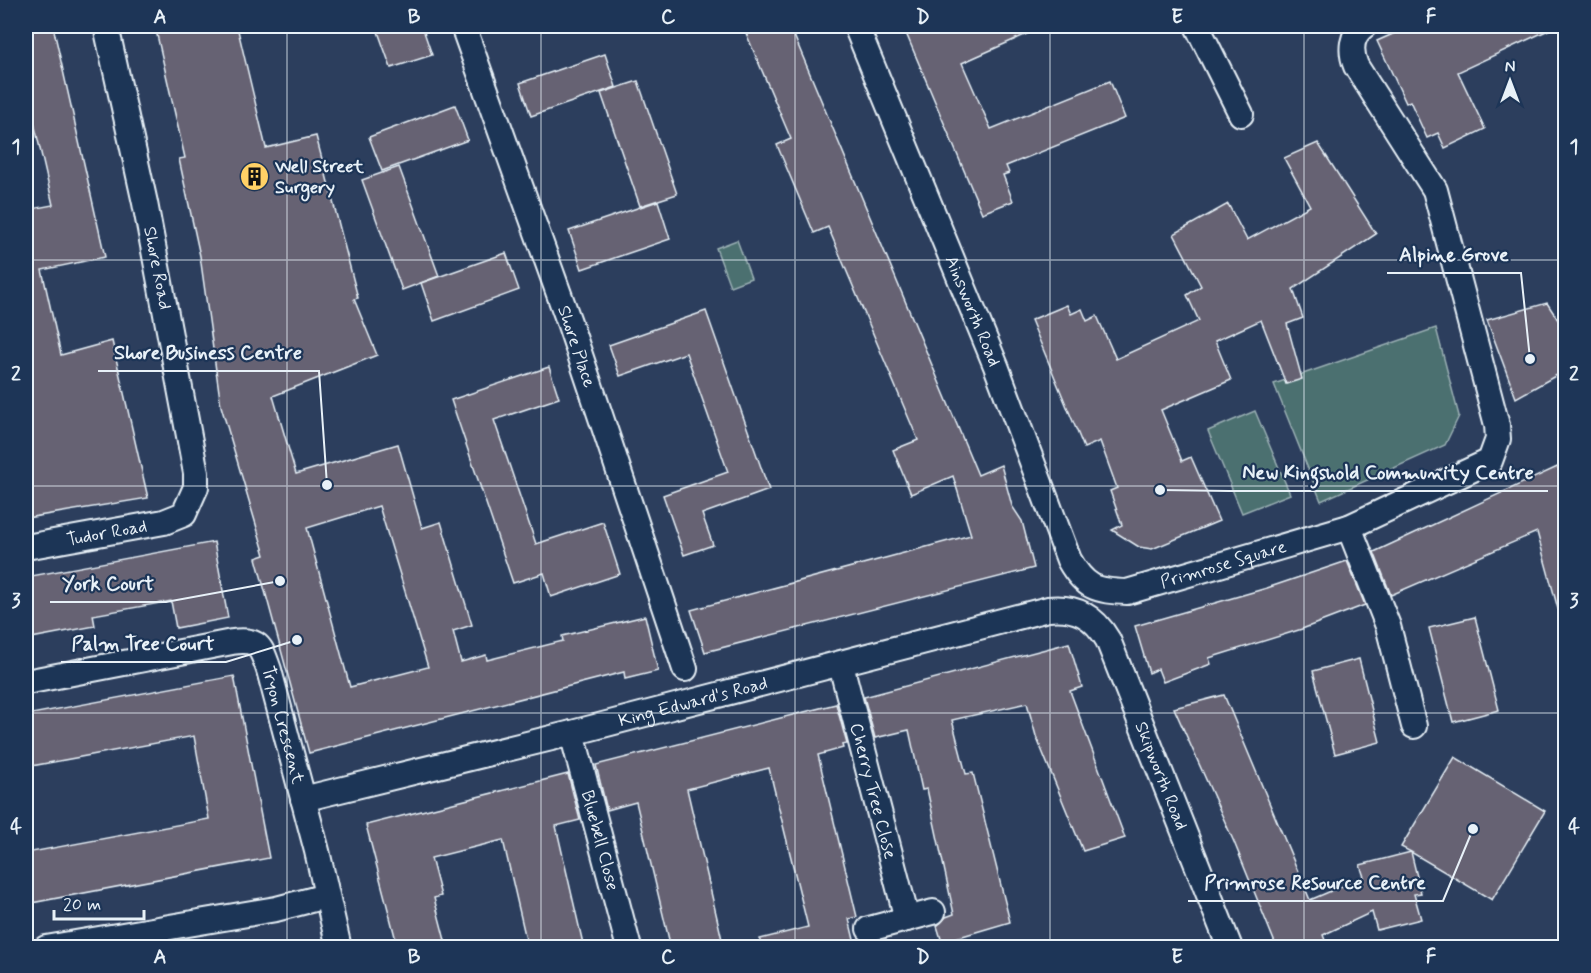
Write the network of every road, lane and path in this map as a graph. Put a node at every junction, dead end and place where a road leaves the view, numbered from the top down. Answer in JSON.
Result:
{"nodes":[{"id":1,"x":106,"y":26,"type":"edge"},
{"id":2,"x":463,"y":26,"type":"edge"},
{"id":3,"x":856,"y":26,"type":"edge"},
{"id":4,"x":1197,"y":26,"type":"edge"},
{"id":5,"x":1364,"y":26,"type":"edge"},
{"id":6,"x":1241,"y":114,"type":"dead end"},
{"id":7,"x":187,"y":510,"type":"joint"},
{"id":8,"x":1349,"y":527,"type":"junction"},
{"id":9,"x":26,"y":547,"type":"edge"},
{"id":10,"x":1095,"y":589,"type":"joint"},
{"id":11,"x":1083,"y":612,"type":"joint"},
{"id":12,"x":841,"y":665,"type":"junction"},
{"id":13,"x":685,"y":669,"type":"dead end"},
{"id":14,"x":26,"y":682,"type":"edge"},
{"id":15,"x":1414,"y":726,"type":"dead end"},
{"id":16,"x":572,"y":733,"type":"junction"},
{"id":17,"x":303,"y":799,"type":"junction"},
{"id":18,"x":326,"y":896,"type":"junction"},
{"id":19,"x":933,"y":912,"type":"dead end"},
{"id":20,"x":907,"y":919,"type":"junction"},
{"id":21,"x":869,"y":929,"type":"dead end"},
{"id":22,"x":1222,"y":944,"type":"edge"},
{"id":23,"x":46,"y":948,"type":"edge"},
{"id":24,"x":339,"y":948,"type":"edge"},
{"id":25,"x":629,"y":948,"type":"edge"}],
"edges":[{"from":1,"to":7,"type":"street","name":"Shore Road"},
{"from":2,"to":13,"type":"street","name":"Shore Place"},
{"from":3,"to":10,"type":"street","name":"Ainsworth Road"},
{"from":4,"to":6,"type":"street"},
{"from":5,"to":8,"type":"street","name":"Primrose Square"},
{"from":7,"to":9,"type":"street","name":"Tudor Road"},
{"from":8,"to":10,"type":"street","name":"Primrose Square"},
{"from":8,"to":15,"type":"street"},
{"from":11,"to":12,"type":"street","name":"King Edward's Road"},
{"from":11,"to":22,"type":"street","name":"Skipworth Road"},
{"from":12,"to":16,"type":"street","name":"King Edward's Road"},
{"from":12,"to":20,"type":"street","name":"Cherry Tree Close"},
{"from":14,"to":17,"type":"street","name":"Tryon Crescent"},
{"from":16,"to":17,"type":"street","name":"King Edward's Road"},
{"from":16,"to":25,"type":"street","name":"Bluebell Close"},
{"from":17,"to":18,"type":"street","name":"Tryon Crescent"},
{"from":18,"to":23,"type":"street"},
{"from":18,"to":24,"type":"street","name":"Tryon Crescent"},
{"from":19,"to":20,"type":"street"},
{"from":20,"to":21,"type":"street"}]}
